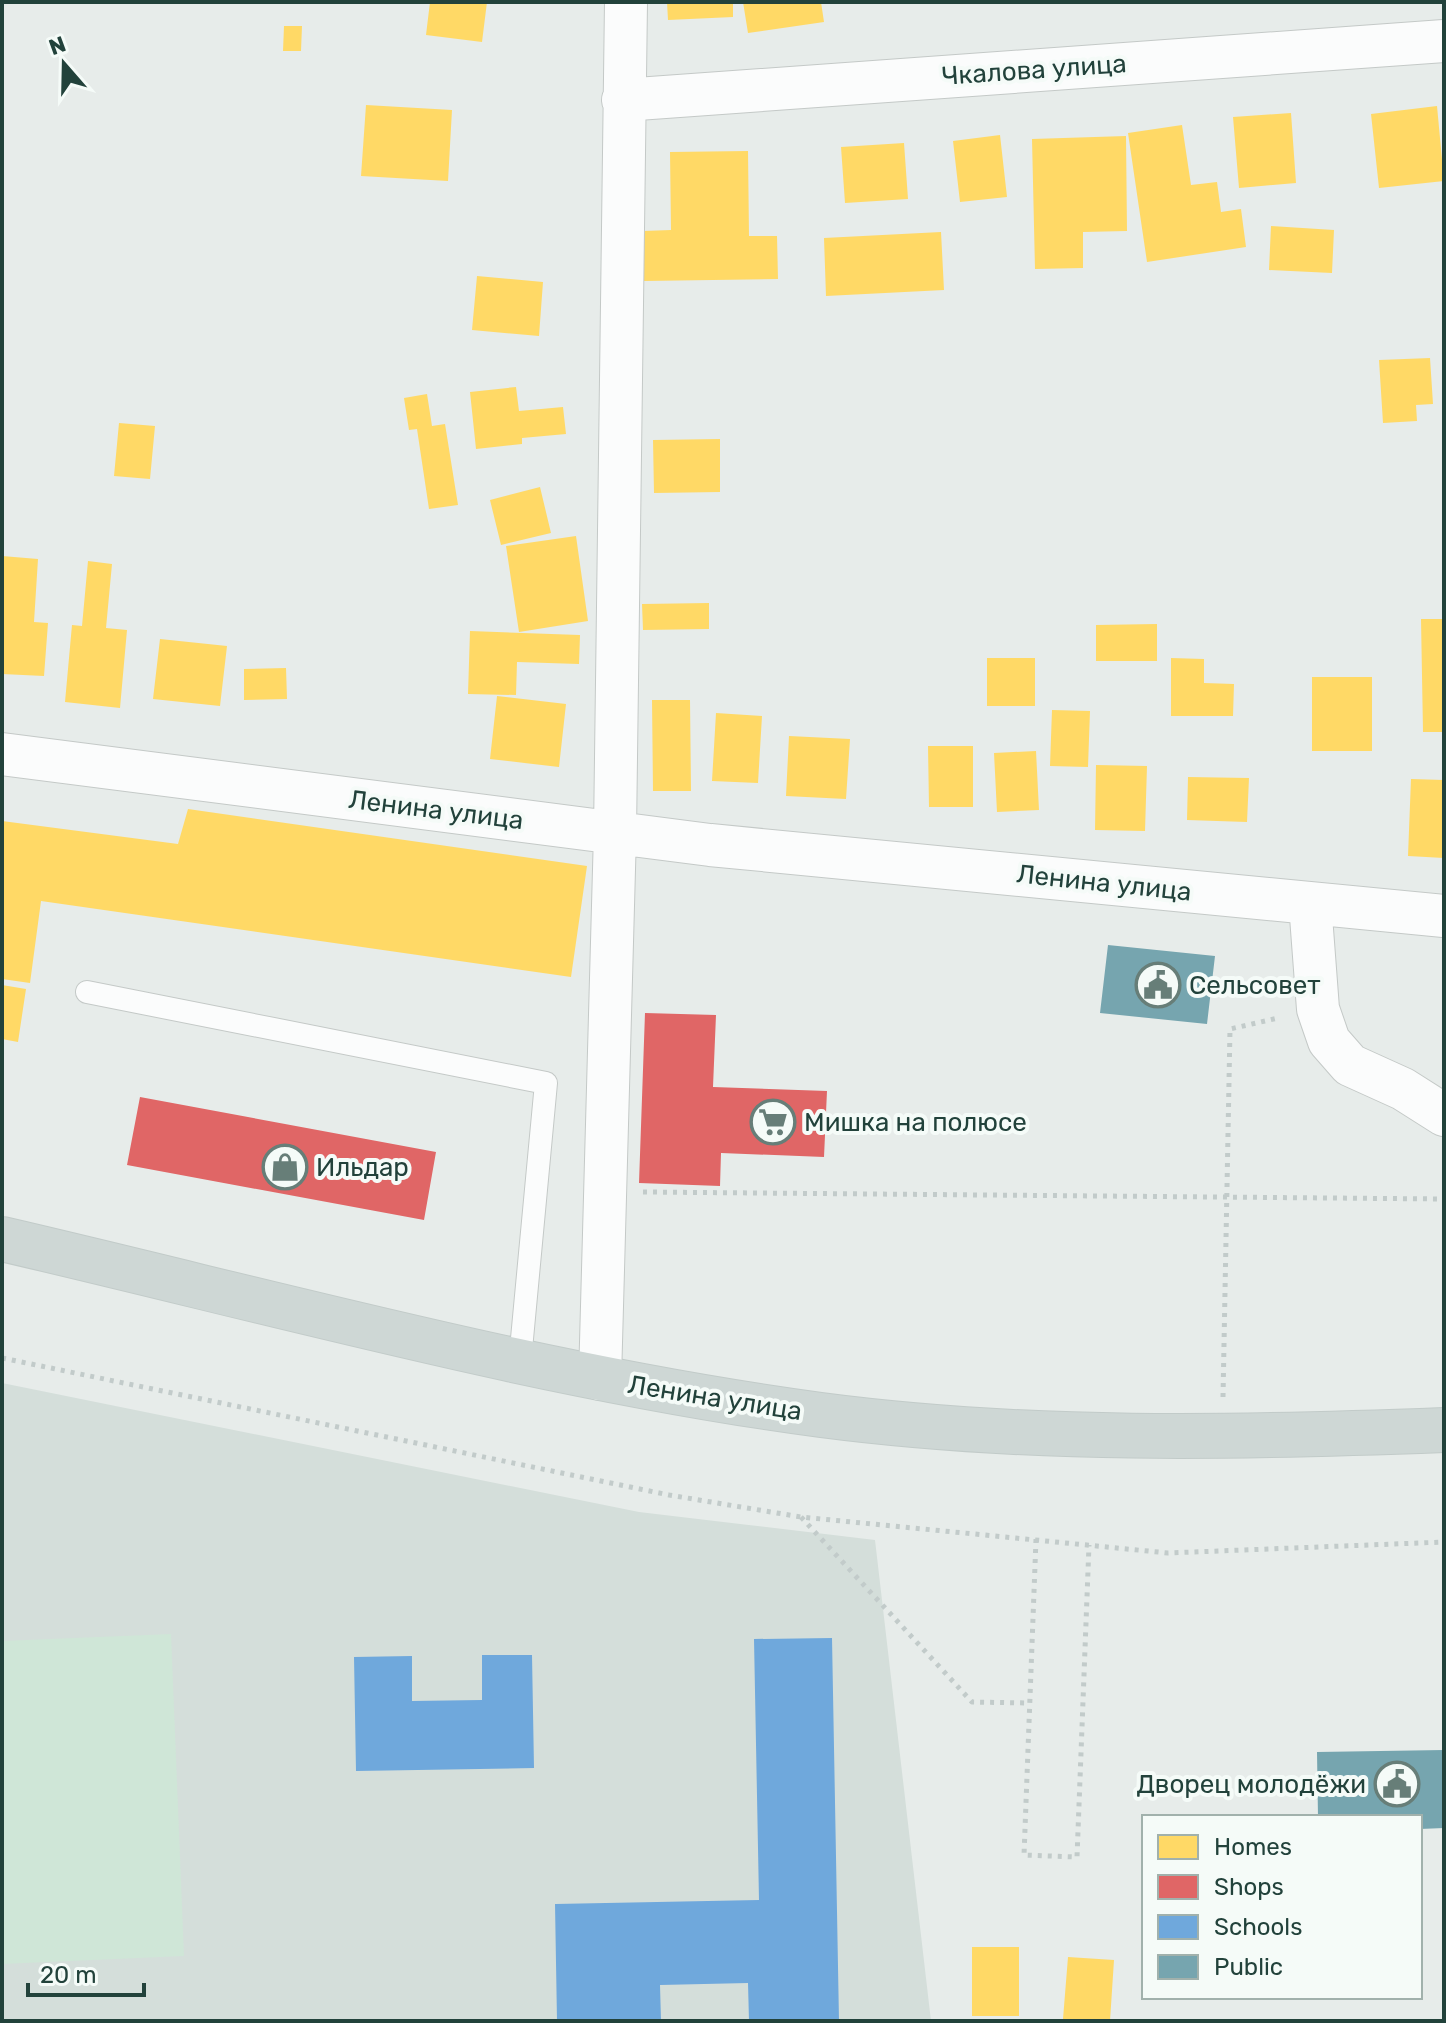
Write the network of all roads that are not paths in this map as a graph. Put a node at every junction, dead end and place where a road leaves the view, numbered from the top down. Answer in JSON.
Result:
{"nodes":[{"id":1,"x":626,"y":2,"type":"edge"},
{"id":2,"x":1444,"y":41,"type":"edge"},
{"id":3,"x":623,"y":100,"type":"junction"},
{"id":4,"x":2,"y":754,"type":"edge"},
{"id":5,"x":615,"y":833,"type":"junction"},
{"id":6,"x":1310,"y":903,"type":"junction"},
{"id":7,"x":1444,"y":916,"type":"edge"},
{"id":8,"x":87,"y":992,"type":"dead end"},
{"id":9,"x":1444,"y":1115,"type":"edge"},
{"id":10,"x":2,"y":1239,"type":"edge"},
{"id":11,"x":520,"y":1360,"type":"junction"},
{"id":12,"x":600,"y":1379,"type":"junction"},
{"id":13,"x":1444,"y":1430,"type":"edge"}],
"edges":[{"from":1,"to":3,"type":"street"},
{"from":2,"to":3,"type":"street","name":"Чкалова улица"},
{"from":3,"to":5,"type":"street"},
{"from":4,"to":5,"type":"street","name":"Ленина улица"},
{"from":5,"to":6,"type":"street","name":"Ленина улица"},
{"from":5,"to":12,"type":"street"},
{"from":6,"to":7,"type":"street","name":"Ленина улица"},
{"from":6,"to":9,"type":"street"},
{"from":8,"to":11,"type":"lane"},
{"from":10,"to":11,"type":"main road","name":"Ленина улица"},
{"from":11,"to":12,"type":"main road","name":"Ленина улица"},
{"from":12,"to":13,"type":"main road","name":"Ленина улица"}]}
